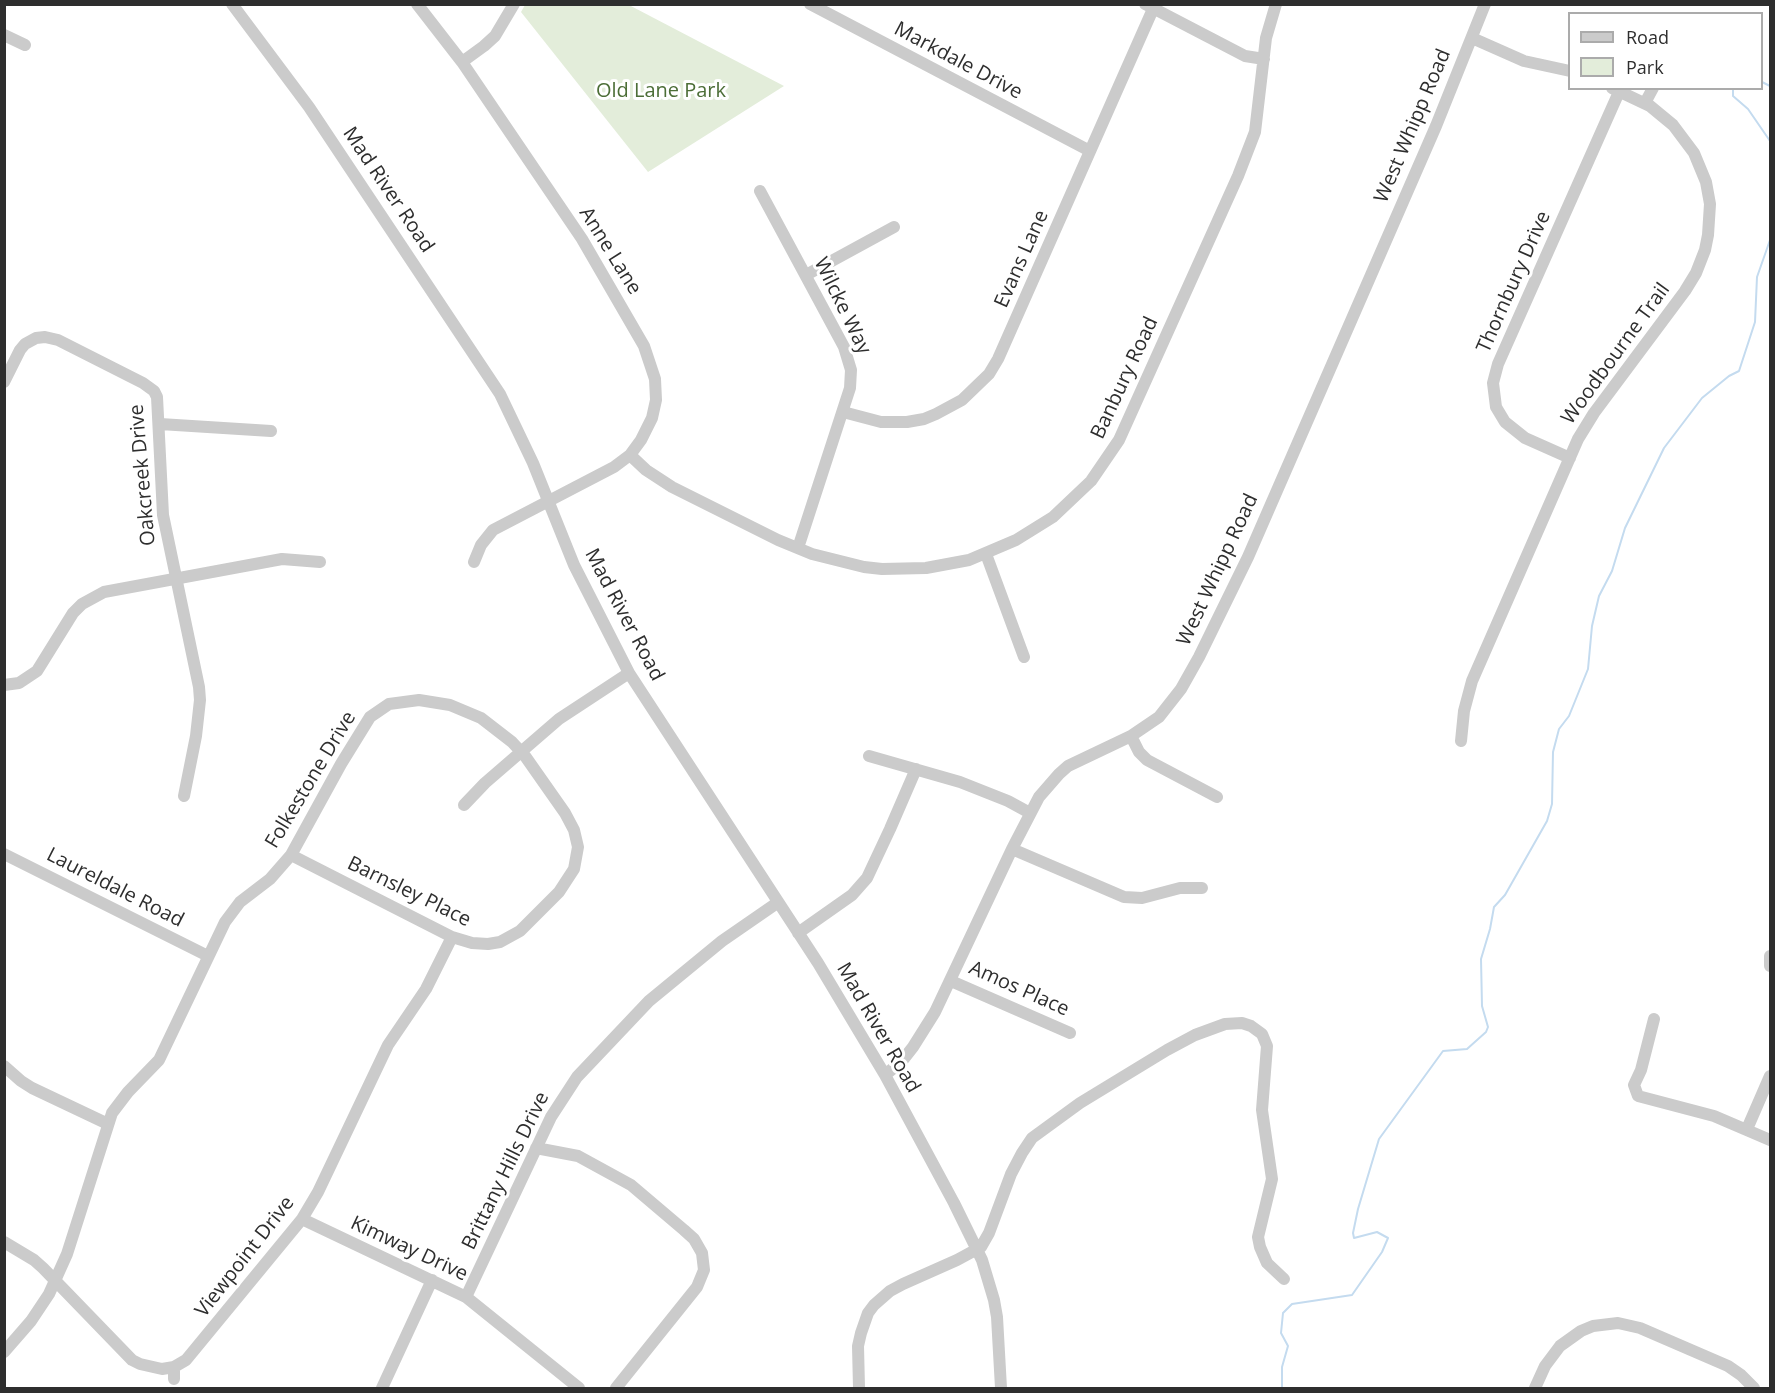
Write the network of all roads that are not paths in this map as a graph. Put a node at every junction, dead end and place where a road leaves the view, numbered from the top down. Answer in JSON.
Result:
{"nodes":[{"id":1,"x":232,"y":4,"type":"edge"},
{"id":2,"x":417,"y":4,"type":"edge"},
{"id":3,"x":514,"y":4,"type":"edge"},
{"id":4,"x":810,"y":4,"type":"edge"},
{"id":5,"x":1276,"y":4,"type":"edge"},
{"id":6,"x":1485,"y":4,"type":"edge"},
{"id":7,"x":1149,"y":7,"type":"edge"},
{"id":8,"x":4,"y":35,"type":"edge"},
{"id":9,"x":1472,"y":38,"type":"junction"},
{"id":10,"x":25,"y":45,"type":"dead end"},
{"id":11,"x":1264,"y":59,"type":"junction"},
{"id":12,"x":462,"y":62,"type":"junction"},
{"id":13,"x":1568,"y":71,"type":"edge"},
{"id":14,"x":1615,"y":90,"type":"edge"},
{"id":15,"x":1652,"y":90,"type":"edge"},
{"id":16,"x":1645,"y":104,"type":"junction"},
{"id":17,"x":1090,"y":151,"type":"junction"},
{"id":18,"x":760,"y":191,"type":"dead end"},
{"id":19,"x":894,"y":227,"type":"dead end"},
{"id":20,"x":806,"y":275,"type":"junction"},
{"id":21,"x":7,"y":368,"type":"edge"},
{"id":22,"x":4,"y":382,"type":"edge"},
{"id":23,"x":843,"y":412,"type":"junction"},
{"id":24,"x":160,"y":424,"type":"junction"},
{"id":25,"x":271,"y":431,"type":"dead end"},
{"id":26,"x":630,"y":454,"type":"junction"},
{"id":27,"x":1570,"y":458,"type":"junction"},
{"id":28,"x":548,"y":502,"type":"junction"},
{"id":29,"x":798,"y":548,"type":"junction"},
{"id":30,"x":986,"y":554,"type":"junction"},
{"id":31,"x":320,"y":562,"type":"dead end"},
{"id":32,"x":474,"y":562,"type":"dead end"},
{"id":33,"x":176,"y":578,"type":"junction"},
{"id":34,"x":1024,"y":657,"type":"dead end"},
{"id":35,"x":629,"y":673,"type":"junction"},
{"id":36,"x":4,"y":685,"type":"edge"},
{"id":37,"x":1131,"y":736,"type":"junction"},
{"id":38,"x":1461,"y":741,"type":"dead end"},
{"id":39,"x":521,"y":751,"type":"junction"},
{"id":40,"x":869,"y":756,"type":"dead end"},
{"id":41,"x":915,"y":769,"type":"junction"},
{"id":42,"x":184,"y":796,"type":"dead end"},
{"id":43,"x":1217,"y":797,"type":"dead end"},
{"id":44,"x":464,"y":805,"type":"dead end"},
{"id":45,"x":1030,"y":813,"type":"junction"},
{"id":46,"x":1012,"y":849,"type":"junction"},
{"id":47,"x":4,"y":854,"type":"edge"},
{"id":48,"x":291,"y":855,"type":"junction"},
{"id":49,"x":1202,"y":888,"type":"dead end"},
{"id":50,"x":777,"y":903,"type":"junction"},
{"id":51,"x":798,"y":933,"type":"junction"},
{"id":52,"x":514,"y":934,"type":"joint"},
{"id":53,"x":452,"y":937,"type":"junction"},
{"id":54,"x":208,"y":956,"type":"junction"},
{"id":55,"x":1770,"y":956,"type":"edge"},
{"id":56,"x":1770,"y":966,"type":"edge"},
{"id":57,"x":951,"y":981,"type":"junction"},
{"id":58,"x":1654,"y":1019,"type":"dead end"},
{"id":59,"x":1070,"y":1033,"type":"dead end"},
{"id":60,"x":4,"y":1066,"type":"edge"},
{"id":61,"x":885,"y":1075,"type":"junction"},
{"id":62,"x":1770,"y":1076,"type":"edge"},
{"id":63,"x":108,"y":1124,"type":"junction"},
{"id":64,"x":1747,"y":1129,"type":"junction"},
{"id":65,"x":1770,"y":1140,"type":"edge"},
{"id":66,"x":536,"y":1148,"type":"junction"},
{"id":67,"x":302,"y":1219,"type":"junction"},
{"id":68,"x":4,"y":1242,"type":"edge"},
{"id":69,"x":977,"y":1249,"type":"junction"},
{"id":70,"x":1284,"y":1279,"type":"dead end"},
{"id":71,"x":432,"y":1280,"type":"junction"},
{"id":72,"x":54,"y":1281,"type":"junction"},
{"id":73,"x":466,"y":1297,"type":"junction"},
{"id":74,"x":4,"y":1352,"type":"edge"},
{"id":75,"x":382,"y":1389,"type":"edge"},
{"id":76,"x":579,"y":1389,"type":"edge"},
{"id":77,"x":616,"y":1389,"type":"edge"},
{"id":78,"x":859,"y":1389,"type":"edge"},
{"id":79,"x":1001,"y":1389,"type":"edge"},
{"id":80,"x":1535,"y":1389,"type":"edge"},
{"id":81,"x":1754,"y":1389,"type":"edge"}],
"edges":[{"from":1,"to":28,"type":"street","name":"Mad River Road"},
{"from":2,"to":12,"type":"street","name":"Anne Lane"},
{"from":3,"to":12,"type":"street"},
{"from":4,"to":17,"type":"street","name":"Markdale Drive"},
{"from":5,"to":11,"type":"street","name":"Banbury Road"},
{"from":6,"to":9,"type":"street","name":"West Whipp Road"},
{"from":7,"to":11,"type":"street"},
{"from":7,"to":17,"type":"street","name":"Evans Lane"},
{"from":8,"to":10,"type":"street"},
{"from":9,"to":13,"type":"street"},
{"from":9,"to":37,"type":"street","name":"West Whipp Road"},
{"from":11,"to":30,"type":"street","name":"Banbury Road"},
{"from":12,"to":26,"type":"street","name":"Anne Lane"},
{"from":14,"to":16,"type":"street","name":"Woodbourne Trail"},
{"from":14,"to":27,"type":"street","name":"Thornbury Drive"},
{"from":15,"to":16,"type":"street"},
{"from":16,"to":27,"type":"street","name":"Woodbourne Trail"},
{"from":17,"to":23,"type":"street","name":"Evans Lane"},
{"from":18,"to":20,"type":"street","name":"Wilcke Way"},
{"from":19,"to":20,"type":"street"},
{"from":20,"to":23,"type":"street","name":"Wilcke Way"},
{"from":21,"to":22,"type":"street"},
{"from":21,"to":24,"type":"street","name":"Oakcreek Drive"},
{"from":23,"to":29,"type":"street","name":"Wilcke Way"},
{"from":24,"to":25,"type":"street"},
{"from":24,"to":33,"type":"street","name":"Oakcreek Drive"},
{"from":26,"to":28,"type":"street","name":"Anne Lane"},
{"from":26,"to":29,"type":"street","name":"Banbury Road"},
{"from":27,"to":38,"type":"street","name":"Woodbourne Trail"},
{"from":28,"to":32,"type":"street","name":"Anne Lane"},
{"from":28,"to":35,"type":"street","name":"Mad River Road"},
{"from":29,"to":30,"type":"street","name":"Banbury Road"},
{"from":30,"to":34,"type":"street"},
{"from":31,"to":33,"type":"street"},
{"from":33,"to":36,"type":"street"},
{"from":33,"to":42,"type":"street","name":"Oakcreek Drive"},
{"from":35,"to":39,"type":"street"},
{"from":35,"to":50,"type":"street","name":"Mad River Road"},
{"from":37,"to":43,"type":"street"},
{"from":37,"to":45,"type":"street","name":"West Whipp Road"},
{"from":39,"to":44,"type":"street"},
{"from":39,"to":48,"type":"street","name":"Folkestone Drive"},
{"from":39,"to":52,"type":"street","name":"Folkestone Drive"},
{"from":40,"to":41,"type":"street"},
{"from":41,"to":45,"type":"street"},
{"from":41,"to":51,"type":"street"},
{"from":45,"to":46,"type":"street","name":"West Whipp Road"},
{"from":46,"to":49,"type":"street"},
{"from":46,"to":57,"type":"street","name":"West Whipp Road"},
{"from":47,"to":54,"type":"street","name":"Laureldale Road"},
{"from":48,"to":53,"type":"street","name":"Barnsley Place"},
{"from":48,"to":54,"type":"street","name":"Folkestone Drive"},
{"from":50,"to":51,"type":"street","name":"Mad River Road"},
{"from":50,"to":66,"type":"street","name":"Brittany Hills Drive"},
{"from":51,"to":61,"type":"street","name":"Mad River Road"},
{"from":52,"to":53,"type":"street","name":"Barnsley Place"},
{"from":53,"to":67,"type":"street","name":"Viewpoint Drive"},
{"from":54,"to":63,"type":"street","name":"Folkestone Drive"},
{"from":55,"to":56,"type":"street"},
{"from":57,"to":59,"type":"street","name":"Amos Place"},
{"from":57,"to":61,"type":"street","name":"West Whipp Road"},
{"from":58,"to":64,"type":"street"},
{"from":60,"to":63,"type":"street"},
{"from":61,"to":69,"type":"street","name":"Mad River Road"},
{"from":62,"to":64,"type":"street"},
{"from":63,"to":72,"type":"street","name":"Folkestone Drive"},
{"from":64,"to":65,"type":"street"},
{"from":66,"to":73,"type":"street","name":"Brittany Hills Drive"},
{"from":66,"to":77,"type":"street"},
{"from":67,"to":71,"type":"street","name":"Kimway Drive"},
{"from":67,"to":72,"type":"street","name":"Viewpoint Drive"},
{"from":68,"to":72,"type":"street","name":"Viewpoint Drive"},
{"from":69,"to":70,"type":"street"},
{"from":69,"to":78,"type":"street"},
{"from":69,"to":79,"type":"street","name":"Mad River Road"},
{"from":71,"to":73,"type":"street","name":"Kimway Drive"},
{"from":71,"to":75,"type":"street"},
{"from":72,"to":74,"type":"street","name":"Folkestone Drive"},
{"from":73,"to":76,"type":"street","name":"Kimway Drive"},
{"from":80,"to":81,"type":"street"}]}
